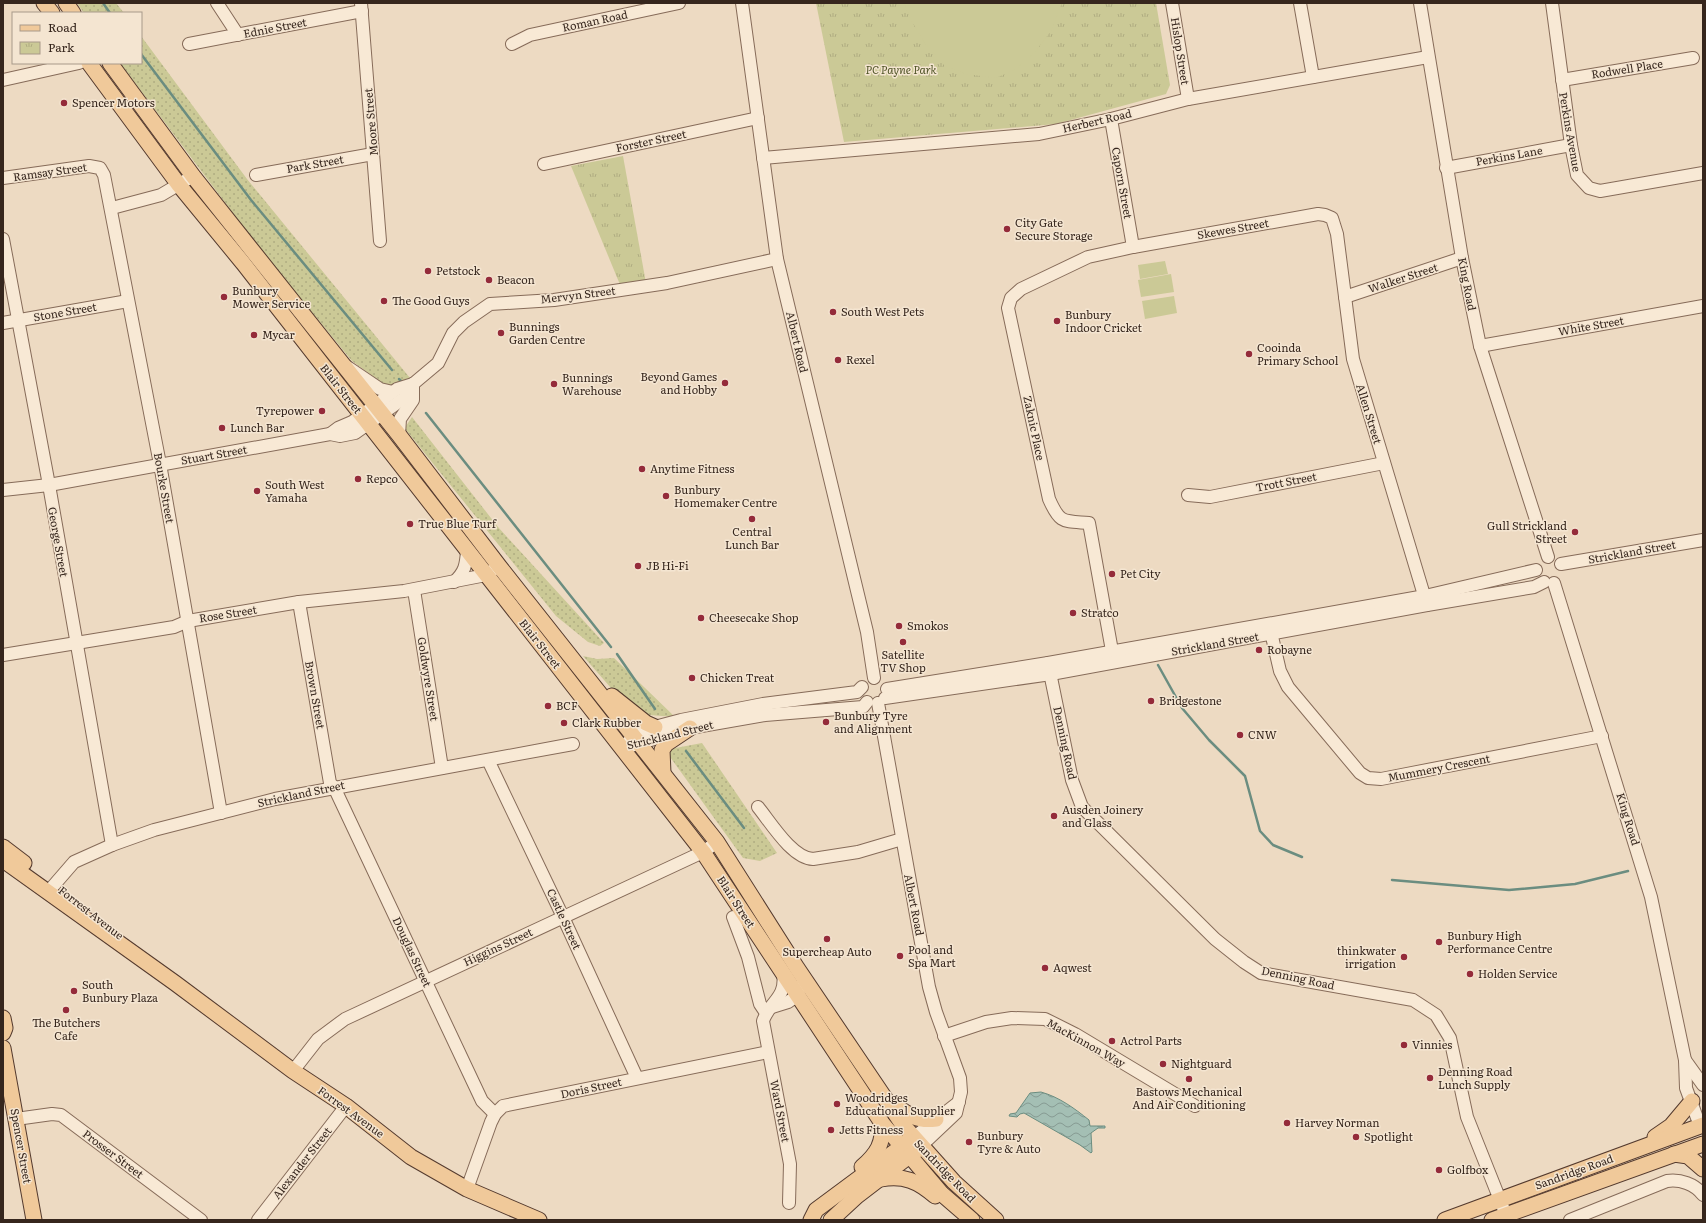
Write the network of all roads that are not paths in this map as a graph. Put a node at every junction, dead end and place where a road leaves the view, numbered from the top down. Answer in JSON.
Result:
{"nodes":[{"id":1,"x":44,"y":3,"type":"edge"},
{"id":2,"x":66,"y":3,"type":"edge"},
{"id":3,"x":217,"y":3,"type":"edge"},
{"id":4,"x":679,"y":3,"type":"edge"},
{"id":5,"x":742,"y":3,"type":"edge"},
{"id":6,"x":1172,"y":3,"type":"edge"},
{"id":7,"x":1300,"y":3,"type":"edge"},
{"id":8,"x":1420,"y":3,"type":"edge"},
{"id":9,"x":1552,"y":3,"type":"edge"},
{"id":10,"x":362,"y":7,"type":"edge"},
{"id":11,"x":51,"y":12,"type":"edge"},
{"id":12,"x":72,"y":12,"type":"edge"},
{"id":13,"x":238,"y":35,"type":"junction"},
{"id":14,"x":189,"y":44,"type":"dead end"},
{"id":15,"x":512,"y":44,"type":"dead end"},
{"id":16,"x":1428,"y":57,"type":"junction"},
{"id":17,"x":1693,"y":58,"type":"dead end"},
{"id":18,"x":74,"y":64,"type":"edge"},
{"id":19,"x":90,"y":64,"type":"edge"},
{"id":20,"x":111,"y":64,"type":"edge"},
{"id":21,"x":1313,"y":77,"type":"junction"},
{"id":22,"x":3,"y":80,"type":"edge"},
{"id":23,"x":1562,"y":80,"type":"junction"},
{"id":24,"x":1188,"y":99,"type":"junction"},
{"id":25,"x":758,"y":118,"type":"junction"},
{"id":26,"x":1111,"y":118,"type":"junction"},
{"id":27,"x":1571,"y":145,"type":"junction"},
{"id":28,"x":373,"y":154,"type":"junction"},
{"id":29,"x":763,"y":158,"type":"junction"},
{"id":30,"x":544,"y":164,"type":"dead end"},
{"id":31,"x":96,"y":166,"type":"joint"},
{"id":32,"x":1446,"y":168,"type":"junction"},
{"id":33,"x":1703,"y":173,"type":"edge"},
{"id":34,"x":256,"y":175,"type":"dead end"},
{"id":35,"x":193,"y":176,"type":"junction"},
{"id":36,"x":3,"y":178,"type":"edge"},
{"id":37,"x":179,"y":185,"type":"junction"},
{"id":38,"x":112,"y":208,"type":"junction"},
{"id":39,"x":1332,"y":218,"type":"joint"},
{"id":40,"x":3,"y":239,"type":"edge"},
{"id":41,"x":380,"y":241,"type":"dead end"},
{"id":42,"x":1133,"y":247,"type":"junction"},
{"id":43,"x":1462,"y":258,"type":"junction"},
{"id":44,"x":777,"y":259,"type":"junction"},
{"id":45,"x":1345,"y":297,"type":"junction"},
{"id":46,"x":128,"y":301,"type":"junction"},
{"id":47,"x":1703,"y":306,"type":"edge"},
{"id":48,"x":19,"y":320,"type":"junction"},
{"id":49,"x":3,"y":323,"type":"edge"},
{"id":50,"x":1480,"y":346,"type":"junction"},
{"id":51,"x":343,"y":365,"type":"junction"},
{"id":52,"x":413,"y":384,"type":"junction"},
{"id":53,"x":393,"y":392,"type":"junction"},
{"id":54,"x":379,"y":410,"type":"junction"},
{"id":55,"x":365,"y":420,"type":"junction"},
{"id":56,"x":399,"y":435,"type":"junction"},
{"id":57,"x":1384,"y":463,"type":"junction"},
{"id":58,"x":160,"y":464,"type":"junction"},
{"id":59,"x":49,"y":485,"type":"junction"},
{"id":60,"x":3,"y":490,"type":"edge"},
{"id":61,"x":1188,"y":495,"type":"dead end"},
{"id":62,"x":1703,"y":540,"type":"edge"},
{"id":63,"x":467,"y":551,"type":"junction"},
{"id":64,"x":1548,"y":557,"type":"junction"},
{"id":65,"x":1561,"y":564,"type":"junction"},
{"id":66,"x":498,"y":566,"type":"junction"},
{"id":67,"x":1536,"y":570,"type":"junction"},
{"id":68,"x":486,"y":575,"type":"junction"},
{"id":69,"x":454,"y":582,"type":"junction"},
{"id":70,"x":1549,"y":582,"type":"junction"},
{"id":71,"x":414,"y":590,"type":"junction"},
{"id":72,"x":1426,"y":600,"type":"junction"},
{"id":73,"x":299,"y":602,"type":"junction"},
{"id":74,"x":188,"y":621,"type":"junction"},
{"id":75,"x":1269,"y":623,"type":"junction"},
{"id":76,"x":1272,"y":635,"type":"junction"},
{"id":77,"x":76,"y":644,"type":"junction"},
{"id":78,"x":3,"y":655,"type":"edge"},
{"id":79,"x":1112,"y":657,"type":"junction"},
{"id":80,"x":1050,"y":668,"type":"junction"},
{"id":81,"x":874,"y":678,"type":"junction"},
{"id":82,"x":862,"y":687,"type":"junction"},
{"id":83,"x":599,"y":692,"type":"junction"},
{"id":84,"x":880,"y":698,"type":"junction"},
{"id":85,"x":655,"y":727,"type":"junction"},
{"id":86,"x":690,"y":728,"type":"junction"},
{"id":87,"x":1602,"y":736,"type":"junction"},
{"id":88,"x":637,"y":740,"type":"junction"},
{"id":89,"x":573,"y":744,"type":"dead end"},
{"id":90,"x":622,"y":748,"type":"junction"},
{"id":91,"x":488,"y":760,"type":"junction"},
{"id":92,"x":442,"y":768,"type":"junction"},
{"id":93,"x":663,"y":773,"type":"junction"},
{"id":94,"x":334,"y":787,"type":"junction"},
{"id":95,"x":758,"y":807,"type":"dead end"},
{"id":96,"x":221,"y":813,"type":"junction"},
{"id":97,"x":902,"y":839,"type":"junction"},
{"id":98,"x":717,"y":842,"type":"junction"},
{"id":99,"x":112,"y":845,"type":"junction"},
{"id":100,"x":3,"y":847,"type":"edge"},
{"id":101,"x":703,"y":852,"type":"junction"},
{"id":102,"x":3,"y":860,"type":"edge"},
{"id":103,"x":3,"y":869,"type":"edge"},
{"id":104,"x":30,"y":880,"type":"junction"},
{"id":105,"x":51,"y":888,"type":"junction"},
{"id":106,"x":563,"y":917,"type":"junction"},
{"id":107,"x":733,"y":917,"type":"dead end"},
{"id":108,"x":790,"y":971,"type":"junction"},
{"id":109,"x":426,"y":981,"type":"junction"},
{"id":110,"x":798,"y":995,"type":"junction"},
{"id":111,"x":766,"y":1013,"type":"junction"},
{"id":112,"x":3,"y":1018,"type":"edge"},
{"id":113,"x":3,"y":1033,"type":"edge"},
{"id":114,"x":944,"y":1036,"type":"junction"},
{"id":115,"x":3,"y":1048,"type":"edge"},
{"id":116,"x":768,"y":1052,"type":"junction"},
{"id":117,"x":1685,"y":1060,"type":"junction"},
{"id":118,"x":293,"y":1071,"type":"junction"},
{"id":119,"x":637,"y":1078,"type":"junction"},
{"id":120,"x":1703,"y":1084,"type":"edge"},
{"id":121,"x":882,"y":1096,"type":"junction"},
{"id":122,"x":1692,"y":1101,"type":"junction"},
{"id":123,"x":959,"y":1102,"type":"junction"},
{"id":124,"x":346,"y":1106,"type":"junction"},
{"id":125,"x":1195,"y":1106,"type":"dead end"},
{"id":126,"x":495,"y":1114,"type":"junction"},
{"id":127,"x":936,"y":1118,"type":"junction"},
{"id":128,"x":16,"y":1119,"type":"junction"},
{"id":129,"x":882,"y":1123,"type":"junction"},
{"id":130,"x":1702,"y":1128,"type":"edge"},
{"id":131,"x":1703,"y":1144,"type":"edge"},
{"id":132,"x":1648,"y":1145,"type":"junction"},
{"id":133,"x":911,"y":1147,"type":"junction"},
{"id":134,"x":1674,"y":1154,"type":"junction"},
{"id":135,"x":1703,"y":1169,"type":"edge"},
{"id":136,"x":880,"y":1179,"type":"junction"},
{"id":137,"x":467,"y":1189,"type":"junction"},
{"id":138,"x":1703,"y":1195,"type":"edge"},
{"id":139,"x":1500,"y":1199,"type":"junction"},
{"id":140,"x":789,"y":1203,"type":"dead end"},
{"id":141,"x":814,"y":1215,"type":"edge"},
{"id":142,"x":1499,"y":1218,"type":"edge"},
{"id":143,"x":34,"y":1220,"type":"edge"},
{"id":144,"x":201,"y":1220,"type":"edge"},
{"id":145,"x":258,"y":1220,"type":"edge"},
{"id":146,"x":539,"y":1220,"type":"edge"},
{"id":147,"x":831,"y":1220,"type":"edge"},
{"id":148,"x":963,"y":1220,"type":"edge"},
{"id":149,"x":972,"y":1220,"type":"edge"},
{"id":150,"x":996,"y":1220,"type":"edge"},
{"id":151,"x":1444,"y":1220,"type":"edge"},
{"id":152,"x":1570,"y":1220,"type":"edge"}],
"edges":[{"from":1,"to":11,"type":"main road"},
{"from":2,"to":12,"type":"main road"},
{"from":3,"to":13,"type":"street"},
{"from":4,"to":15,"type":"street","name":"Roman Road"},
{"from":5,"to":25,"type":"street","name":"Albert Road"},
{"from":6,"to":24,"type":"street","name":"Hislop Street"},
{"from":7,"to":21,"type":"street"},
{"from":8,"to":16,"type":"street","name":"King Road"},
{"from":9,"to":23,"type":"street","name":"Perkins Avenue"},
{"from":10,"to":13,"type":"street","name":"Ednie Street"},
{"from":10,"to":28,"type":"street","name":"Moore Street"},
{"from":13,"to":14,"type":"street","name":"Ednie Street"},
{"from":16,"to":21,"type":"street","name":"Herbert Road"},
{"from":16,"to":32,"type":"street","name":"King Road"},
{"from":17,"to":23,"type":"street","name":"Rodwell Place"},
{"from":18,"to":22,"type":"street"},
{"from":19,"to":37,"type":"main road","name":"Blair Street"},
{"from":20,"to":35,"type":"main road","name":"Blair Street"},
{"from":21,"to":24,"type":"street","name":"Herbert Road"},
{"from":23,"to":27,"type":"street","name":"Perkins Avenue"},
{"from":24,"to":26,"type":"street","name":"Herbert Road"},
{"from":25,"to":29,"type":"street","name":"Albert Road"},
{"from":25,"to":30,"type":"street","name":"Forster Street"},
{"from":26,"to":29,"type":"street","name":"Herbert Road"},
{"from":26,"to":42,"type":"street","name":"Caporn Street"},
{"from":27,"to":32,"type":"street","name":"Perkins Lane"},
{"from":27,"to":33,"type":"street","name":"Perkins Avenue"},
{"from":28,"to":34,"type":"street","name":"Park Street"},
{"from":28,"to":41,"type":"street","name":"Moore Street"},
{"from":29,"to":44,"type":"street","name":"Albert Road"},
{"from":31,"to":36,"type":"street","name":"Ramsay Street"},
{"from":31,"to":38,"type":"street","name":"Bourke Street"},
{"from":32,"to":43,"type":"street","name":"King Road"},
{"from":35,"to":37,"type":"street"},
{"from":35,"to":51,"type":"main road","name":"Blair Street"},
{"from":37,"to":38,"type":"street"},
{"from":37,"to":55,"type":"main road","name":"Blair Street"},
{"from":38,"to":46,"type":"street","name":"Bourke Street"},
{"from":39,"to":42,"type":"street","name":"Skewes Street"},
{"from":39,"to":45,"type":"street","name":"Allen Street"},
{"from":40,"to":48,"type":"street","name":"George Street"},
{"from":42,"to":79,"type":"street","name":"Zaknic Place"},
{"from":43,"to":45,"type":"street","name":"Walker Street"},
{"from":43,"to":50,"type":"street","name":"King Road"},
{"from":44,"to":52,"type":"street","name":"Mervyn Street"},
{"from":44,"to":81,"type":"street","name":"Albert Road"},
{"from":45,"to":57,"type":"street","name":"Allen Street"},
{"from":46,"to":48,"type":"street","name":"Stone Street"},
{"from":46,"to":58,"type":"street","name":"Bourke Street"},
{"from":47,"to":50,"type":"street","name":"White Street"},
{"from":48,"to":49,"type":"street","name":"Stone Street"},
{"from":48,"to":59,"type":"street","name":"George Street"},
{"from":50,"to":64,"type":"street","name":"King Road"},
{"from":51,"to":53,"type":"street"},
{"from":51,"to":54,"type":"main road","name":"Blair Street"},
{"from":52,"to":53,"type":"street","name":"Mervyn Street"},
{"from":52,"to":54,"type":"street","name":"Mervyn Street"},
{"from":52,"to":56,"type":"street"},
{"from":53,"to":54,"type":"street","name":"Mervyn Street"},
{"from":54,"to":55,"type":"street","name":"Mervyn Street"},
{"from":54,"to":56,"type":"main road","name":"Blair Street"},
{"from":55,"to":58,"type":"street","name":"Stuart Street"},
{"from":55,"to":63,"type":"main road","name":"Blair Street"},
{"from":56,"to":66,"type":"main road","name":"Blair Street"},
{"from":57,"to":61,"type":"street","name":"Trott Street"},
{"from":57,"to":72,"type":"street","name":"Allen Street"},
{"from":58,"to":59,"type":"street","name":"Stuart Street"},
{"from":58,"to":74,"type":"street","name":"Bourke Street"},
{"from":59,"to":60,"type":"street","name":"Stuart Street"},
{"from":59,"to":77,"type":"street","name":"George Street"},
{"from":62,"to":65,"type":"street","name":"Strickland Street"},
{"from":63,"to":68,"type":"main road","name":"Blair Street"},
{"from":63,"to":69,"type":"street"},
{"from":64,"to":65,"type":"street"},
{"from":64,"to":67,"type":"street"},
{"from":65,"to":70,"type":"street"},
{"from":66,"to":68,"type":"street","name":"Rose Street"},
{"from":66,"to":83,"type":"main road","name":"Blair Street"},
{"from":67,"to":70,"type":"street"},
{"from":67,"to":72,"type":"street","name":"Strickland Street"},
{"from":68,"to":69,"type":"street","name":"Rose Street"},
{"from":68,"to":90,"type":"main road","name":"Blair Street"},
{"from":69,"to":71,"type":"street","name":"Rose Street"},
{"from":70,"to":72,"type":"street","name":"Strickland Street"},
{"from":70,"to":87,"type":"street","name":"King Road"},
{"from":71,"to":73,"type":"street","name":"Rose Street"},
{"from":71,"to":92,"type":"street","name":"Goldwyre Street"},
{"from":72,"to":75,"type":"street","name":"Strickland Street"},
{"from":72,"to":76,"type":"street","name":"Strickland Street"},
{"from":73,"to":74,"type":"street","name":"Rose Street"},
{"from":73,"to":94,"type":"street","name":"Brown Street"},
{"from":74,"to":77,"type":"street","name":"Rose Street"},
{"from":74,"to":96,"type":"street","name":"Bourke Street"},
{"from":75,"to":76,"type":"street","name":"Mummery Crescent"},
{"from":75,"to":79,"type":"street","name":"Strickland Street"},
{"from":76,"to":79,"type":"street","name":"Strickland Street"},
{"from":76,"to":87,"type":"street","name":"Mummery Crescent"},
{"from":77,"to":78,"type":"street","name":"Rose Street"},
{"from":77,"to":99,"type":"street","name":"George Street"},
{"from":79,"to":80,"type":"street","name":"Strickland Street"},
{"from":80,"to":84,"type":"street","name":"Strickland Street"},
{"from":80,"to":139,"type":"street","name":"Denning Road"},
{"from":81,"to":82,"type":"street","name":"Strickland Street"},
{"from":81,"to":84,"type":"street"},
{"from":82,"to":84,"type":"street","name":"Albert Road"},
{"from":82,"to":85,"type":"street","name":"Strickland Street"},
{"from":83,"to":85,"type":"main road"},
{"from":83,"to":88,"type":"main road","name":"Blair Street"},
{"from":84,"to":86,"type":"street","name":"Strickland Street"},
{"from":84,"to":97,"type":"street","name":"Albert Road"},
{"from":85,"to":88,"type":"street","name":"Strickland Street"},
{"from":86,"to":88,"type":"street","name":"Strickland Street"},
{"from":86,"to":93,"type":"main road"},
{"from":87,"to":117,"type":"street","name":"King Road"},
{"from":88,"to":90,"type":"street","name":"Strickland Street"},
{"from":88,"to":93,"type":"main road","name":"Blair Street"},
{"from":89,"to":91,"type":"street","name":"Strickland Street"},
{"from":90,"to":101,"type":"main road","name":"Blair Street"},
{"from":91,"to":92,"type":"street","name":"Strickland Street"},
{"from":91,"to":106,"type":"street","name":"Castle Street"},
{"from":92,"to":94,"type":"street","name":"Strickland Street"},
{"from":93,"to":98,"type":"main road","name":"Blair Street"},
{"from":94,"to":96,"type":"street","name":"Strickland Street"},
{"from":94,"to":109,"type":"street","name":"Douglas Street"},
{"from":95,"to":97,"type":"street"},
{"from":96,"to":99,"type":"street","name":"Strickland Street"},
{"from":97,"to":114,"type":"street","name":"Albert Road"},
{"from":98,"to":101,"type":"street","name":"Higgins Street"},
{"from":98,"to":108,"type":"main road","name":"Blair Street"},
{"from":99,"to":105,"type":"street","name":"Strickland Street"},
{"from":100,"to":105,"type":"main road","name":"Forrest Avenue"},
{"from":101,"to":106,"type":"street","name":"Higgins Street"},
{"from":101,"to":108,"type":"main road","name":"Blair Street"},
{"from":102,"to":104,"type":"main road","name":"Forrest Avenue"},
{"from":103,"to":104,"type":"main road"},
{"from":104,"to":105,"type":"main road","name":"Forrest Avenue"},
{"from":105,"to":118,"type":"main road","name":"Forrest Avenue"},
{"from":106,"to":109,"type":"street","name":"Higgins Street"},
{"from":106,"to":119,"type":"street","name":"Castle Street"},
{"from":107,"to":111,"type":"street","name":"Ward Street"},
{"from":108,"to":110,"type":"main road","name":"Blair Street"},
{"from":108,"to":111,"type":"street"},
{"from":108,"to":121,"type":"main road","name":"Blair Street"},
{"from":109,"to":118,"type":"street","name":"Higgins Street"},
{"from":109,"to":126,"type":"street","name":"Douglas Street"},
{"from":110,"to":111,"type":"street"},
{"from":110,"to":129,"type":"main road","name":"Blair Street"},
{"from":111,"to":116,"type":"street","name":"Ward Street"},
{"from":112,"to":113,"type":"main road"},
{"from":114,"to":123,"type":"street","name":"Albert Road"},
{"from":114,"to":125,"type":"street","name":"MacKinnon Way"},
{"from":115,"to":128,"type":"main road","name":"Spencer Street"},
{"from":116,"to":119,"type":"street","name":"Doris Street"},
{"from":116,"to":140,"type":"street","name":"Ward Street"},
{"from":117,"to":120,"type":"street","name":"King Road"},
{"from":117,"to":122,"type":"street","name":"King Road"},
{"from":118,"to":124,"type":"main road","name":"Forrest Avenue"},
{"from":119,"to":126,"type":"street","name":"Doris Street"},
{"from":121,"to":127,"type":"main road"},
{"from":121,"to":133,"type":"main road","name":"Blair Street"},
{"from":122,"to":130,"type":"street","name":"King Road"},
{"from":122,"to":132,"type":"main road"},
{"from":123,"to":127,"type":"street"},
{"from":123,"to":133,"type":"street","name":"Albert Road"},
{"from":124,"to":137,"type":"main road","name":"Forrest Avenue"},
{"from":124,"to":145,"type":"street","name":"Alexander Street"},
{"from":126,"to":137,"type":"street"},
{"from":127,"to":133,"type":"street"},
{"from":128,"to":143,"type":"main road","name":"Spencer Street"},
{"from":128,"to":144,"type":"street","name":"Prosser Street"},
{"from":129,"to":133,"type":"main road","name":"Blair Street"},
{"from":129,"to":141,"type":"main road"},
{"from":130,"to":132,"type":"main road","name":"Sandridge Road"},
{"from":131,"to":134,"type":"main road","name":"Sandridge Road"},
{"from":132,"to":139,"type":"main road","name":"Sandridge Road"},
{"from":133,"to":136,"type":"main road"},
{"from":133,"to":141,"type":"main road"},
{"from":133,"to":149,"type":"main road","name":"Sandridge Road"},
{"from":133,"to":150,"type":"main road","name":"Sandridge Road"},
{"from":134,"to":135,"type":"main road"},
{"from":134,"to":142,"type":"main road","name":"Sandridge Road"},
{"from":136,"to":147,"type":"main road"},
{"from":136,"to":148,"type":"main road"},
{"from":137,"to":146,"type":"main road","name":"Forrest Avenue"},
{"from":138,"to":152,"type":"street"},
{"from":139,"to":142,"type":"street","name":"Denning Road"},
{"from":139,"to":151,"type":"main road","name":"Sandridge Road"}]}
